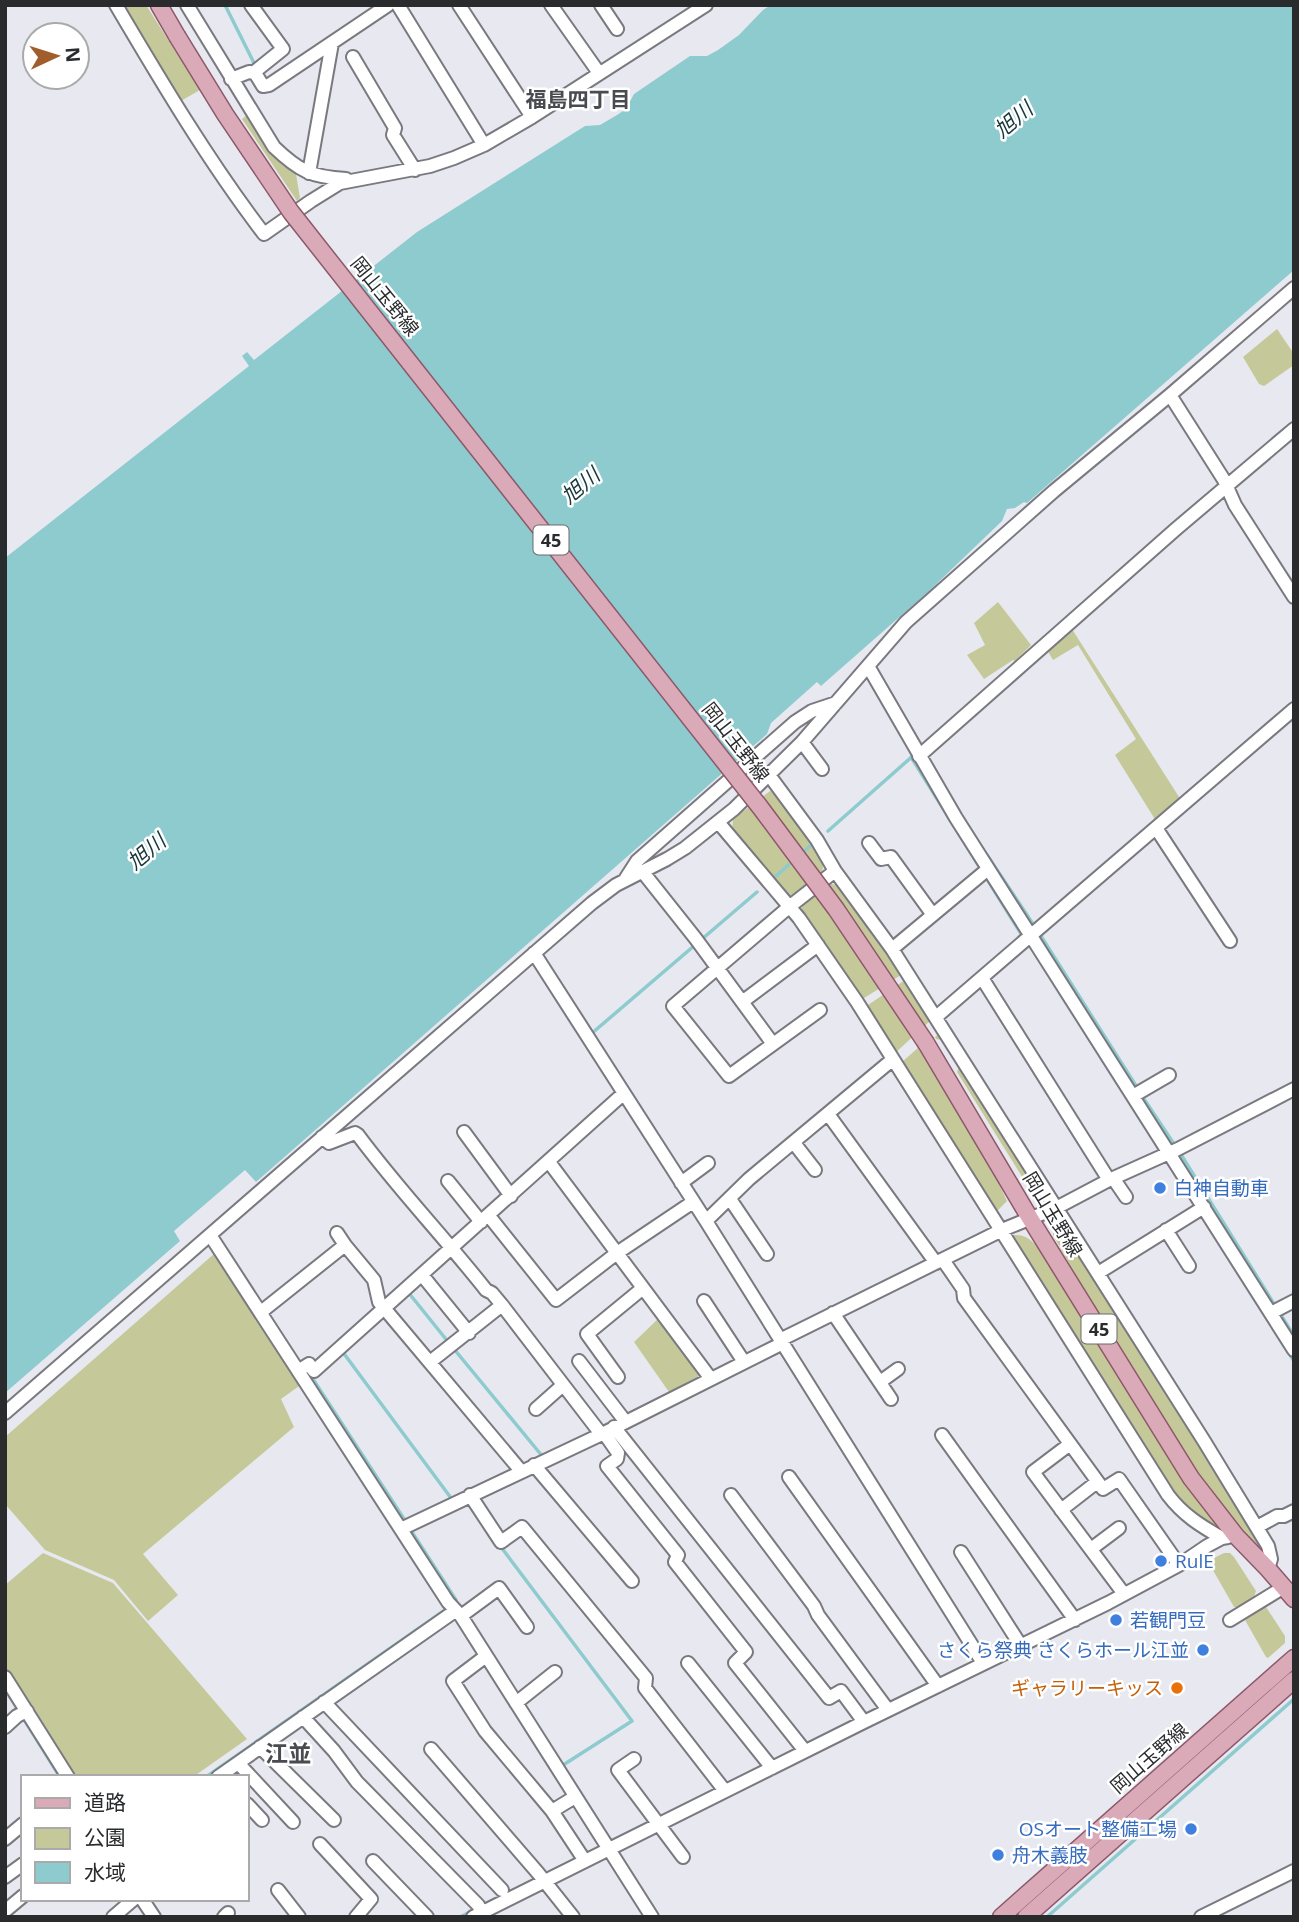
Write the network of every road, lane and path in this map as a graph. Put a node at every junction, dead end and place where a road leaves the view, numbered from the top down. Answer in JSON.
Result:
{"nodes":[{"id":1,"x":116,"y":5,"type":"edge"},
{"id":2,"x":159,"y":5,"type":"edge"},
{"id":3,"x":187,"y":5,"type":"edge"},
{"id":4,"x":251,"y":5,"type":"edge"},
{"id":5,"x":388,"y":5,"type":"edge"},
{"id":6,"x":398,"y":5,"type":"edge"},
{"id":7,"x":459,"y":5,"type":"edge"},
{"id":8,"x":551,"y":5,"type":"edge"},
{"id":9,"x":601,"y":5,"type":"edge"},
{"id":10,"x":706,"y":5,"type":"edge"},
{"id":11,"x":617,"y":29,"type":"dead end"},
{"id":12,"x":332,"y":43,"type":"junction"},
{"id":13,"x":353,"y":57,"type":"dead end"},
{"id":14,"x":253,"y":73,"type":"junction"},
{"id":15,"x":599,"y":73,"type":"junction"},
{"id":16,"x":231,"y":79,"type":"junction"},
{"id":17,"x":532,"y":117,"type":"junction"},
{"id":18,"x":484,"y":145,"type":"junction"},
{"id":19,"x":415,"y":170,"type":"junction"},
{"id":20,"x":311,"y":174,"type":"junction"},
{"id":21,"x":355,"y":179,"type":"junction"},
{"id":22,"x":311,"y":201,"type":"junction"},
{"id":23,"x":1294,"y":288,"type":"edge"},
{"id":24,"x":1170,"y":395,"type":"junction"},
{"id":25,"x":1294,"y":429,"type":"edge"},
{"id":26,"x":1225,"y":487,"type":"junction"},
{"id":27,"x":1294,"y":597,"type":"edge"},
{"id":28,"x":868,"y":666,"type":"junction"},
{"id":29,"x":836,"y":703,"type":"junction"},
{"id":30,"x":1294,"y":709,"type":"edge"},
{"id":31,"x":802,"y":742,"type":"junction"},
{"id":32,"x":917,"y":753,"type":"junction"},
{"id":33,"x":822,"y":769,"type":"dead end"},
{"id":34,"x":769,"y":775,"type":"junction"},
{"id":35,"x":718,"y":822,"type":"junction"},
{"id":36,"x":1156,"y":828,"type":"junction"},
{"id":37,"x":869,"y":843,"type":"dead end"},
{"id":38,"x":642,"y":871,"type":"junction"},
{"id":39,"x":835,"y":871,"type":"junction"},
{"id":40,"x":984,"y":871,"type":"junction"},
{"id":41,"x":625,"y":880,"type":"junction"},
{"id":42,"x":789,"y":907,"type":"junction"},
{"id":43,"x":933,"y":915,"type":"junction"},
{"id":44,"x":1032,"y":935,"type":"junction"},
{"id":45,"x":1230,"y":942,"type":"dead end"},
{"id":46,"x":818,"y":945,"type":"junction"},
{"id":47,"x":892,"y":949,"type":"junction"},
{"id":48,"x":534,"y":953,"type":"junction"},
{"id":49,"x":718,"y":969,"type":"junction"},
{"id":50,"x":982,"y":978,"type":"junction"},
{"id":51,"x":742,"y":1002,"type":"junction"},
{"id":52,"x":820,"y":1010,"type":"dead end"},
{"id":53,"x":936,"y":1017,"type":"junction"},
{"id":54,"x":773,"y":1044,"type":"junction"},
{"id":55,"x":892,"y":1060,"type":"junction"},
{"id":56,"x":1169,"y":1075,"type":"dead end"},
{"id":57,"x":1294,"y":1090,"type":"edge"},
{"id":58,"x":1138,"y":1094,"type":"junction"},
{"id":59,"x":622,"y":1096,"type":"junction"},
{"id":60,"x":828,"y":1114,"type":"junction"},
{"id":61,"x":464,"y":1132,"type":"dead end"},
{"id":62,"x":322,"y":1137,"type":"junction"},
{"id":63,"x":794,"y":1143,"type":"junction"},
{"id":64,"x":1174,"y":1151,"type":"junction"},
{"id":65,"x":548,"y":1162,"type":"junction"},
{"id":66,"x":709,"y":1163,"type":"dead end"},
{"id":67,"x":816,"y":1170,"type":"dead end"},
{"id":68,"x":1111,"y":1179,"type":"junction"},
{"id":69,"x":448,"y":1181,"type":"dead end"},
{"id":70,"x":681,"y":1183,"type":"junction"},
{"id":71,"x":508,"y":1192,"type":"junction"},
{"id":72,"x":1126,"y":1197,"type":"dead end"},
{"id":73,"x":730,"y":1199,"type":"junction"},
{"id":74,"x":690,"y":1203,"type":"junction"},
{"id":75,"x":1056,"y":1208,"type":"junction"},
{"id":76,"x":1200,"y":1209,"type":"junction"},
{"id":77,"x":481,"y":1218,"type":"junction"},
{"id":78,"x":1031,"y":1220,"type":"junction"},
{"id":79,"x":706,"y":1221,"type":"junction"},
{"id":80,"x":1002,"y":1230,"type":"junction"},
{"id":81,"x":1166,"y":1230,"type":"junction"},
{"id":82,"x":210,"y":1235,"type":"junction"},
{"id":83,"x":450,"y":1246,"type":"junction"},
{"id":84,"x":617,"y":1253,"type":"junction"},
{"id":85,"x":768,"y":1254,"type":"dead end"},
{"id":86,"x":939,"y":1262,"type":"junction"},
{"id":87,"x":1189,"y":1266,"type":"dead end"},
{"id":88,"x":1098,"y":1273,"type":"junction"},
{"id":89,"x":422,"y":1275,"type":"junction"},
{"id":90,"x":643,"y":1288,"type":"junction"},
{"id":91,"x":704,"y":1301,"type":"dead end"},
{"id":92,"x":1294,"y":1301,"type":"edge"},
{"id":93,"x":382,"y":1306,"type":"junction"},
{"id":94,"x":502,"y":1306,"type":"junction"},
{"id":95,"x":1275,"y":1311,"type":"junction"},
{"id":96,"x":261,"y":1312,"type":"junction"},
{"id":97,"x":833,"y":1313,"type":"junction"},
{"id":98,"x":469,"y":1333,"type":"junction"},
{"id":99,"x":781,"y":1344,"type":"junction"},
{"id":100,"x":1294,"y":1350,"type":"edge"},
{"id":101,"x":742,"y":1359,"type":"junction"},
{"id":102,"x":579,"y":1360,"type":"dead end"},
{"id":103,"x":430,"y":1362,"type":"junction"},
{"id":104,"x":307,"y":1369,"type":"junction"},
{"id":105,"x":898,"y":1369,"type":"dead end"},
{"id":106,"x":709,"y":1376,"type":"junction"},
{"id":107,"x":618,"y":1377,"type":"dead end"},
{"id":108,"x":880,"y":1382,"type":"junction"},
{"id":109,"x":563,"y":1385,"type":"junction"},
{"id":110,"x":891,"y":1399,"type":"dead end"},
{"id":111,"x":536,"y":1409,"type":"dead end"},
{"id":112,"x":5,"y":1413,"type":"edge"},
{"id":113,"x":611,"y":1426,"type":"junction"},
{"id":114,"x":942,"y":1435,"type":"dead end"},
{"id":115,"x":1070,"y":1444,"type":"junction"},
{"id":116,"x":534,"y":1465,"type":"junction"},
{"id":117,"x":521,"y":1471,"type":"junction"},
{"id":118,"x":789,"y":1477,"type":"dead end"},
{"id":119,"x":1097,"y":1482,"type":"junction"},
{"id":120,"x":470,"y":1495,"type":"junction"},
{"id":121,"x":731,"y":1495,"type":"dead end"},
{"id":122,"x":1061,"y":1510,"type":"junction"},
{"id":123,"x":1294,"y":1511,"type":"edge"},
{"id":124,"x":405,"y":1526,"type":"junction"},
{"id":125,"x":1201,"y":1527,"type":"junction"},
{"id":126,"x":1257,"y":1527,"type":"junction"},
{"id":127,"x":1119,"y":1528,"type":"dead end"},
{"id":128,"x":1229,"y":1537,"type":"junction"},
{"id":129,"x":1091,"y":1549,"type":"junction"},
{"id":130,"x":1201,"y":1550,"type":"junction"},
{"id":131,"x":961,"y":1552,"type":"dead end"},
{"id":132,"x":1179,"y":1565,"type":"junction"},
{"id":133,"x":1268,"y":1569,"type":"junction"},
{"id":134,"x":632,"y":1581,"type":"dead end"},
{"id":135,"x":1289,"y":1593,"type":"edge"},
{"id":136,"x":1124,"y":1594,"type":"junction"},
{"id":137,"x":455,"y":1609,"type":"junction"},
{"id":138,"x":1072,"y":1615,"type":"junction"},
{"id":139,"x":1230,"y":1620,"type":"dead end"},
{"id":140,"x":527,"y":1627,"type":"dead end"},
{"id":141,"x":1018,"y":1642,"type":"junction"},
{"id":142,"x":484,"y":1658,"type":"junction"},
{"id":143,"x":1294,"y":1658,"type":"edge"},
{"id":144,"x":688,"y":1663,"type":"dead end"},
{"id":145,"x":984,"y":1664,"type":"junction"},
{"id":146,"x":555,"y":1672,"type":"dead end"},
{"id":147,"x":1294,"y":1680,"type":"edge"},
{"id":148,"x":6,"y":1681,"type":"edge"},
{"id":149,"x":938,"y":1686,"type":"junction"},
{"id":150,"x":324,"y":1702,"type":"junction"},
{"id":151,"x":516,"y":1703,"type":"junction"},
{"id":152,"x":888,"y":1710,"type":"junction"},
{"id":153,"x":23,"y":1713,"type":"junction"},
{"id":154,"x":303,"y":1717,"type":"junction"},
{"id":155,"x":864,"y":1722,"type":"junction"},
{"id":156,"x":5,"y":1727,"type":"edge"},
{"id":157,"x":260,"y":1748,"type":"junction"},
{"id":158,"x":803,"y":1748,"type":"junction"},
{"id":159,"x":431,"y":1749,"type":"dead end"},
{"id":160,"x":634,"y":1759,"type":"dead end"},
{"id":161,"x":238,"y":1763,"type":"junction"},
{"id":162,"x":770,"y":1765,"type":"junction"},
{"id":163,"x":67,"y":1775,"type":"edge"},
{"id":164,"x":220,"y":1775,"type":"edge"},
{"id":165,"x":723,"y":1788,"type":"junction"},
{"id":166,"x":573,"y":1798,"type":"junction"},
{"id":167,"x":248,"y":1805,"type":"edge"},
{"id":168,"x":552,"y":1811,"type":"junction"},
{"id":169,"x":262,"y":1820,"type":"dead end"},
{"id":170,"x":334,"y":1820,"type":"dead end"},
{"id":171,"x":656,"y":1821,"type":"junction"},
{"id":172,"x":293,"y":1822,"type":"dead end"},
{"id":173,"x":21,"y":1826,"type":"edge"},
{"id":174,"x":5,"y":1839,"type":"edge"},
{"id":175,"x":320,"y":1844,"type":"dead end"},
{"id":176,"x":609,"y":1849,"type":"junction"},
{"id":177,"x":683,"y":1857,"type":"dead end"},
{"id":178,"x":583,"y":1858,"type":"junction"},
{"id":179,"x":373,"y":1861,"type":"dead end"},
{"id":180,"x":21,"y":1865,"type":"edge"},
{"id":181,"x":1294,"y":1871,"type":"edge"},
{"id":182,"x":5,"y":1877,"type":"edge"},
{"id":183,"x":541,"y":1878,"type":"junction"},
{"id":184,"x":278,"y":1890,"type":"dead end"},
{"id":185,"x":502,"y":1890,"type":"dead end"},
{"id":186,"x":21,"y":1898,"type":"edge"},
{"id":187,"x":132,"y":1901,"type":"edge"},
{"id":188,"x":143,"y":1901,"type":"edge"},
{"id":189,"x":5,"y":1910,"type":"edge"},
{"id":190,"x":478,"y":1911,"type":"edge"},
{"id":191,"x":1210,"y":1915,"type":"edge"},
{"id":192,"x":113,"y":1917,"type":"edge"},
{"id":193,"x":154,"y":1917,"type":"edge"},
{"id":194,"x":299,"y":1917,"type":"edge"},
{"id":195,"x":356,"y":1917,"type":"edge"},
{"id":196,"x":427,"y":1917,"type":"edge"},
{"id":197,"x":573,"y":1917,"type":"edge"},
{"id":198,"x":652,"y":1917,"type":"edge"},
{"id":199,"x":1001,"y":1917,"type":"edge"},
{"id":200,"x":1026,"y":1917,"type":"edge"}],
"edges":[{"from":1,"to":22,"type":"street"},
{"from":2,"to":78,"type":"main road","name":"岡山玉野線","number":"45","bridge":true},
{"from":3,"to":16,"type":"street"},
{"from":4,"to":14,"type":"street"},
{"from":5,"to":12,"type":"street"},
{"from":6,"to":18,"type":"street"},
{"from":7,"to":17,"type":"street"},
{"from":8,"to":15,"type":"street"},
{"from":9,"to":11,"type":"street"},
{"from":10,"to":15,"type":"street"},
{"from":12,"to":14,"type":"street"},
{"from":12,"to":20,"type":"street"},
{"from":13,"to":19,"type":"street"},
{"from":14,"to":16,"type":"street"},
{"from":15,"to":17,"type":"street"},
{"from":16,"to":20,"type":"street"},
{"from":17,"to":18,"type":"street"},
{"from":18,"to":19,"type":"street"},
{"from":19,"to":21,"type":"street"},
{"from":20,"to":21,"type":"street"},
{"from":20,"to":22,"type":"street"},
{"from":21,"to":22,"type":"street"},
{"from":23,"to":24,"type":"street"},
{"from":24,"to":26,"type":"street"},
{"from":24,"to":28,"type":"street"},
{"from":25,"to":26,"type":"street"},
{"from":26,"to":27,"type":"street"},
{"from":26,"to":32,"type":"street"},
{"from":28,"to":29,"type":"street"},
{"from":28,"to":32,"type":"street"},
{"from":29,"to":31,"type":"street"},
{"from":29,"to":41,"type":"street"},
{"from":30,"to":36,"type":"street"},
{"from":31,"to":33,"type":"street"},
{"from":31,"to":34,"type":"street"},
{"from":32,"to":40,"type":"street"},
{"from":34,"to":35,"type":"street"},
{"from":34,"to":39,"type":"street"},
{"from":35,"to":38,"type":"street"},
{"from":35,"to":42,"type":"street"},
{"from":36,"to":44,"type":"street"},
{"from":36,"to":45,"type":"street"},
{"from":37,"to":43,"type":"street"},
{"from":38,"to":41,"type":"street"},
{"from":38,"to":49,"type":"street"},
{"from":39,"to":42,"type":"street"},
{"from":39,"to":47,"type":"street"},
{"from":40,"to":43,"type":"street"},
{"from":40,"to":44,"type":"street"},
{"from":41,"to":48,"type":"street"},
{"from":42,"to":46,"type":"street"},
{"from":42,"to":49,"type":"street"},
{"from":43,"to":47,"type":"street"},
{"from":44,"to":50,"type":"street"},
{"from":44,"to":58,"type":"street"},
{"from":46,"to":51,"type":"street"},
{"from":46,"to":55,"type":"street"},
{"from":47,"to":53,"type":"street"},
{"from":48,"to":59,"type":"street"},
{"from":48,"to":62,"type":"street"},
{"from":49,"to":51,"type":"street"},
{"from":49,"to":54,"type":"street"},
{"from":50,"to":53,"type":"street"},
{"from":50,"to":68,"type":"street"},
{"from":51,"to":54,"type":"street"},
{"from":52,"to":54,"type":"street"},
{"from":53,"to":75,"type":"street"},
{"from":55,"to":60,"type":"street"},
{"from":55,"to":80,"type":"street"},
{"from":56,"to":58,"type":"street"},
{"from":57,"to":64,"type":"street"},
{"from":58,"to":64,"type":"street"},
{"from":59,"to":65,"type":"street"},
{"from":59,"to":70,"type":"street"},
{"from":60,"to":63,"type":"street"},
{"from":60,"to":86,"type":"street"},
{"from":61,"to":71,"type":"street"},
{"from":62,"to":82,"type":"street"},
{"from":62,"to":83,"type":"street"},
{"from":63,"to":67,"type":"street"},
{"from":63,"to":73,"type":"street"},
{"from":64,"to":68,"type":"street"},
{"from":64,"to":76,"type":"street"},
{"from":65,"to":71,"type":"street"},
{"from":65,"to":84,"type":"street"},
{"from":66,"to":70,"type":"street"},
{"from":68,"to":72,"type":"street"},
{"from":68,"to":75,"type":"street"},
{"from":69,"to":77,"type":"street"},
{"from":70,"to":74,"type":"street"},
{"from":71,"to":77,"type":"street"},
{"from":73,"to":79,"type":"street"},
{"from":73,"to":85,"type":"street"},
{"from":74,"to":79,"type":"street"},
{"from":74,"to":84,"type":"street"},
{"from":75,"to":78,"type":"street"},
{"from":75,"to":88,"type":"street"},
{"from":76,"to":81,"type":"street"},
{"from":76,"to":95,"type":"street"},
{"from":77,"to":83,"type":"street"},
{"from":77,"to":84,"type":"street"},
{"from":78,"to":80,"type":"street"},
{"from":78,"to":128,"type":"main road","name":"岡山玉野線","number":"45"},
{"from":79,"to":99,"type":"street"},
{"from":80,"to":86,"type":"street"},
{"from":80,"to":125,"type":"street"},
{"from":81,"to":87,"type":"street"},
{"from":81,"to":88,"type":"street"},
{"from":82,"to":96,"type":"street"},
{"from":82,"to":112,"type":"street"},
{"from":83,"to":89,"type":"street"},
{"from":83,"to":94,"type":"street"},
{"from":84,"to":90,"type":"street"},
{"from":86,"to":97,"type":"street"},
{"from":86,"to":115,"type":"street"},
{"from":88,"to":126,"type":"street"},
{"from":89,"to":93,"type":"street"},
{"from":89,"to":98,"type":"street"},
{"from":90,"to":106,"type":"street"},
{"from":90,"to":107,"type":"street"},
{"from":91,"to":101,"type":"street"},
{"from":92,"to":95,"type":"street"},
{"from":93,"to":96,"type":"street"},
{"from":93,"to":103,"type":"street"},
{"from":93,"to":104,"type":"street"},
{"from":94,"to":98,"type":"street"},
{"from":94,"to":109,"type":"street"},
{"from":95,"to":100,"type":"street"},
{"from":96,"to":104,"type":"street"},
{"from":97,"to":99,"type":"street"},
{"from":97,"to":108,"type":"street"},
{"from":98,"to":103,"type":"street"},
{"from":99,"to":101,"type":"street"},
{"from":99,"to":145,"type":"street"},
{"from":101,"to":106,"type":"street"},
{"from":102,"to":113,"type":"street"},
{"from":103,"to":117,"type":"street"},
{"from":104,"to":124,"type":"street"},
{"from":105,"to":108,"type":"street"},
{"from":106,"to":113,"type":"street"},
{"from":108,"to":110,"type":"street"},
{"from":109,"to":111,"type":"street"},
{"from":109,"to":113,"type":"street"},
{"from":113,"to":116,"type":"street"},
{"from":113,"to":155,"type":"street"},
{"from":113,"to":158,"type":"street"},
{"from":114,"to":138,"type":"street"},
{"from":115,"to":119,"type":"street"},
{"from":115,"to":122,"type":"street"},
{"from":116,"to":117,"type":"street"},
{"from":116,"to":134,"type":"street"},
{"from":117,"to":120,"type":"street"},
{"from":118,"to":149,"type":"street"},
{"from":119,"to":122,"type":"street"},
{"from":119,"to":132,"type":"street"},
{"from":120,"to":124,"type":"street"},
{"from":120,"to":165,"type":"street"},
{"from":121,"to":152,"type":"street"},
{"from":122,"to":129,"type":"street"},
{"from":123,"to":126,"type":"street"},
{"from":124,"to":137,"type":"street"},
{"from":125,"to":128,"type":"street"},
{"from":125,"to":130,"type":"street"},
{"from":126,"to":133,"type":"street"},
{"from":127,"to":129,"type":"street"},
{"from":128,"to":130,"type":"street"},
{"from":128,"to":133,"type":"main road","name":"岡山玉野線","number":"45"},
{"from":129,"to":136,"type":"street"},
{"from":130,"to":132,"type":"street"},
{"from":131,"to":141,"type":"street"},
{"from":132,"to":136,"type":"street"},
{"from":133,"to":135,"type":"main road","name":"岡山玉野線","number":"45"},
{"from":135,"to":139,"type":"street"},
{"from":136,"to":138,"type":"street"},
{"from":137,"to":140,"type":"street"},
{"from":137,"to":142,"type":"street"},
{"from":137,"to":150,"type":"street"},
{"from":138,"to":141,"type":"street"},
{"from":141,"to":145,"type":"street"},
{"from":142,"to":151,"type":"street"},
{"from":142,"to":168,"type":"street"},
{"from":143,"to":199,"type":"main road","name":"岡山玉野線"},
{"from":144,"to":162,"type":"street"},
{"from":145,"to":149,"type":"street"},
{"from":146,"to":151,"type":"street"},
{"from":147,"to":200,"type":"main road","name":"岡山玉野線"},
{"from":148,"to":153,"type":"street"},
{"from":149,"to":152,"type":"street"},
{"from":150,"to":154,"type":"street"},
{"from":150,"to":185,"type":"street"},
{"from":151,"to":166,"type":"street"},
{"from":152,"to":155,"type":"street"},
{"from":153,"to":156,"type":"street"},
{"from":153,"to":163,"type":"street"},
{"from":154,"to":157,"type":"street"},
{"from":154,"to":190,"type":"street"},
{"from":155,"to":158,"type":"street"},
{"from":157,"to":161,"type":"street"},
{"from":157,"to":170,"type":"street"},
{"from":158,"to":162,"type":"street"},
{"from":159,"to":183,"type":"street"},
{"from":160,"to":171,"type":"street"},
{"from":161,"to":164,"type":"street"},
{"from":161,"to":172,"type":"street"},
{"from":162,"to":165,"type":"street"},
{"from":165,"to":171,"type":"street"},
{"from":166,"to":168,"type":"street"},
{"from":166,"to":176,"type":"street"},
{"from":167,"to":169,"type":"street"},
{"from":168,"to":178,"type":"street"},
{"from":171,"to":176,"type":"street"},
{"from":171,"to":177,"type":"street"},
{"from":173,"to":174,"type":"street"},
{"from":175,"to":195,"type":"street"},
{"from":176,"to":178,"type":"street"},
{"from":176,"to":198,"type":"street"},
{"from":178,"to":183,"type":"street"},
{"from":179,"to":196,"type":"street"},
{"from":180,"to":182,"type":"street"},
{"from":181,"to":191,"type":"street"},
{"from":183,"to":190,"type":"street"},
{"from":183,"to":197,"type":"street"},
{"from":184,"to":194,"type":"street"},
{"from":186,"to":189,"type":"street"},
{"from":187,"to":192,"type":"street"},
{"from":188,"to":193,"type":"street"}]}
